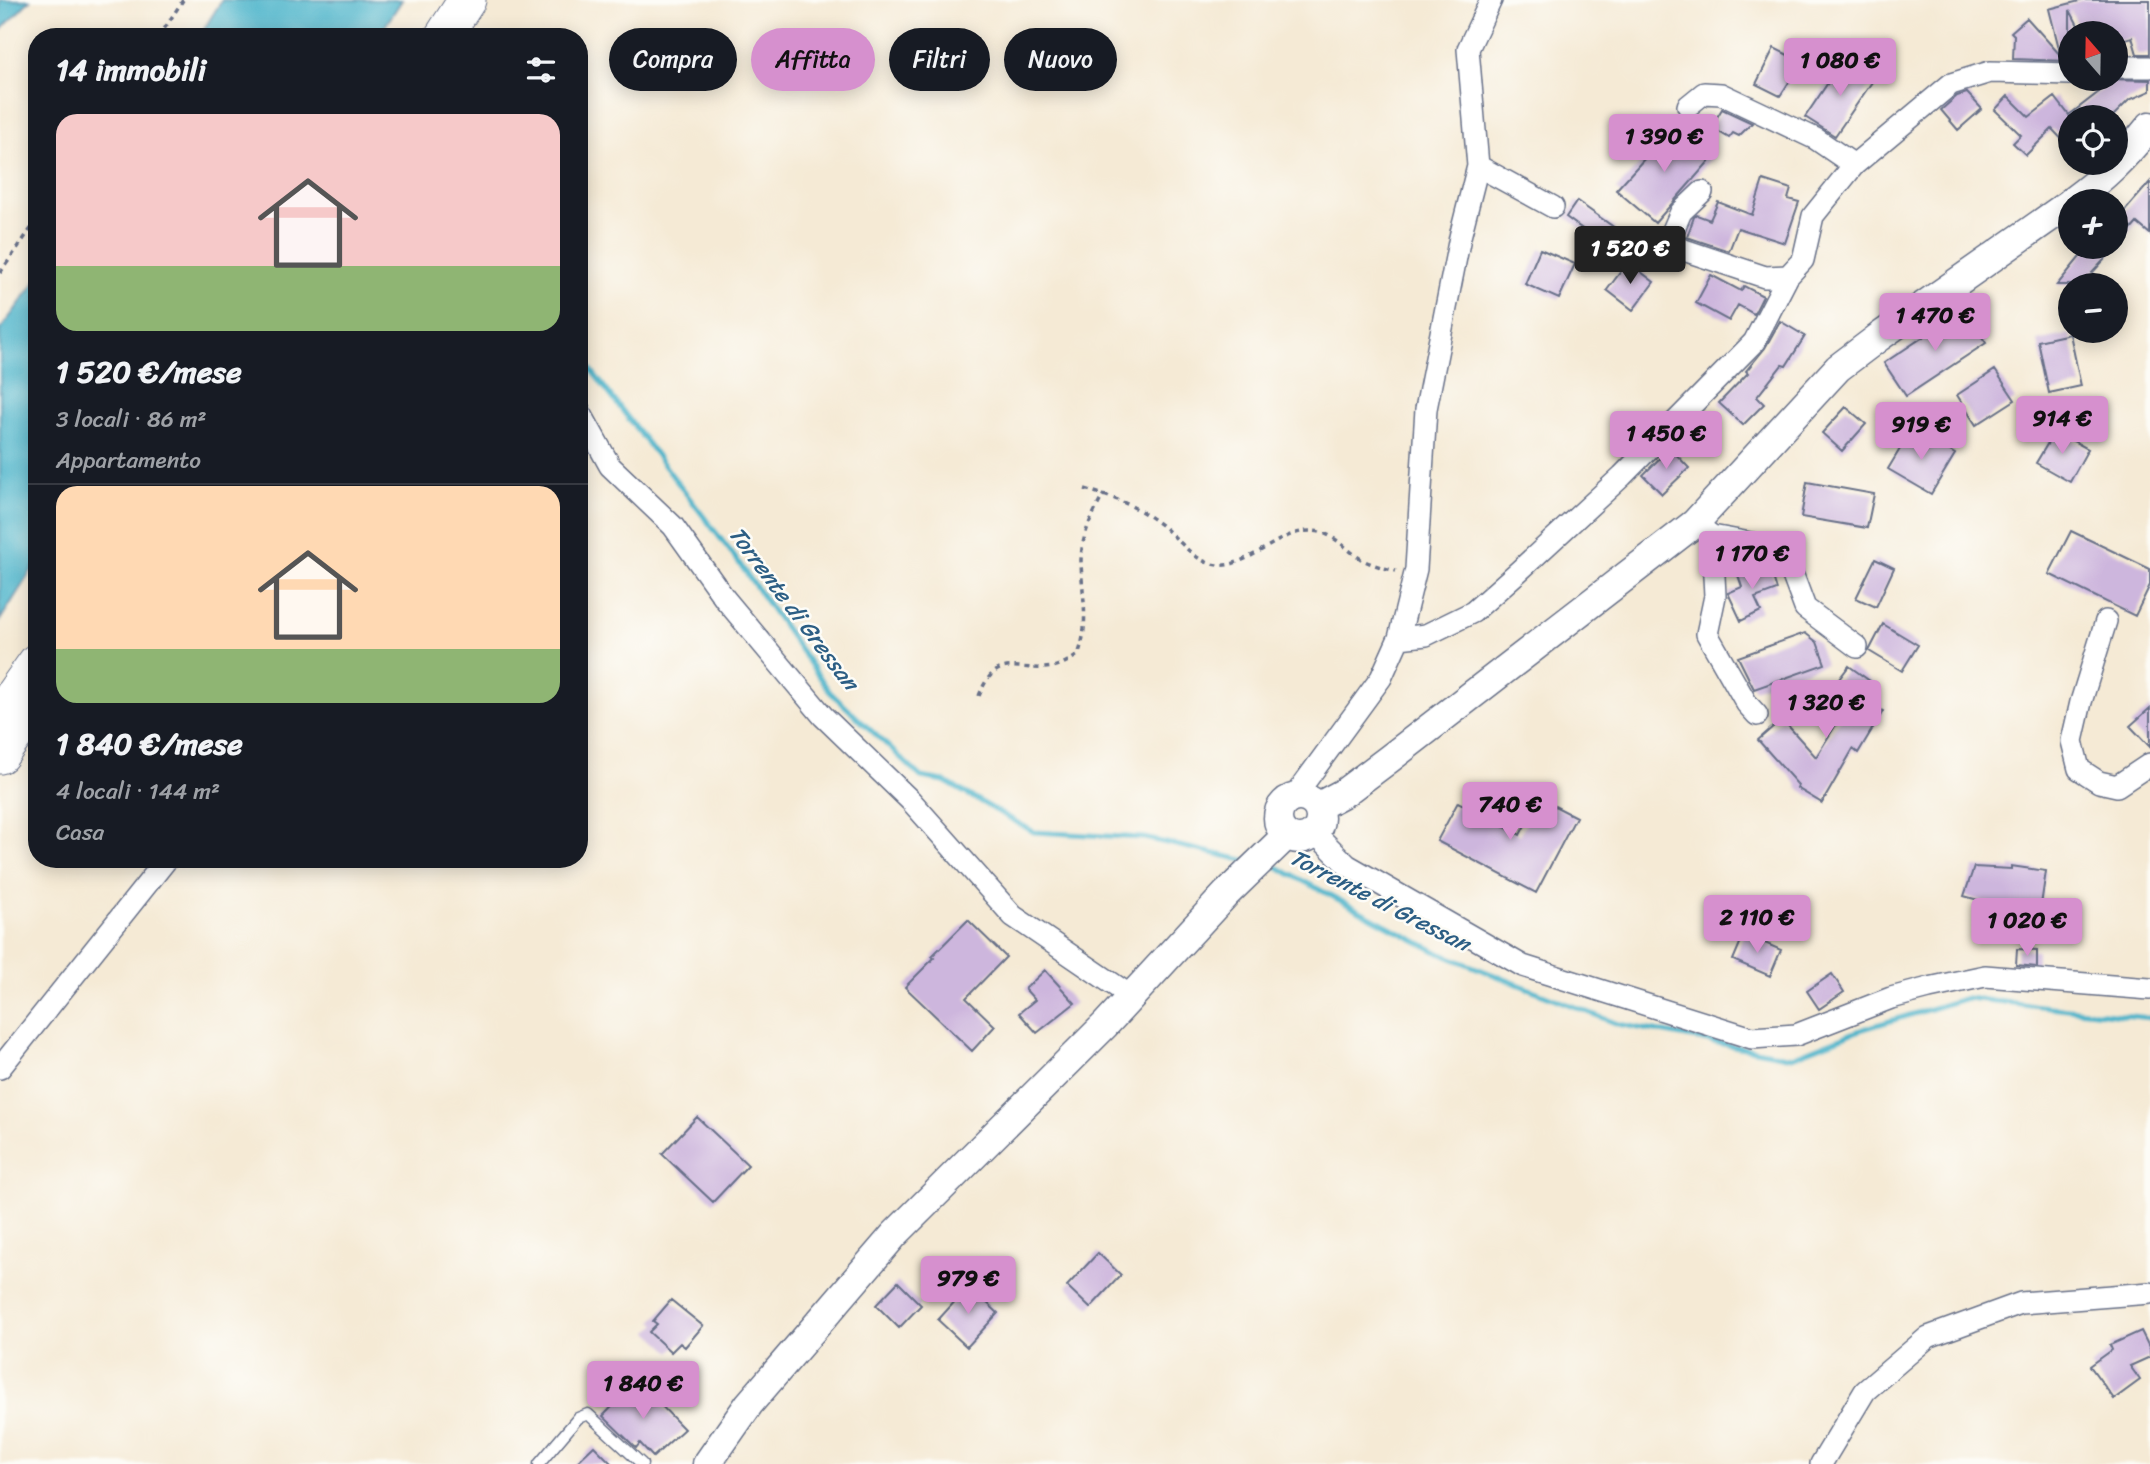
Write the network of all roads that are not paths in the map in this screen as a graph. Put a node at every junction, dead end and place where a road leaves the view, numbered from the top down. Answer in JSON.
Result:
{"nodes":[{"id":1,"x":467,"y":0,"type":"edge"},
{"id":2,"x":494,"y":0,"type":"edge"},
{"id":3,"x":1492,"y":0,"type":"edge"},
{"id":4,"x":449,"y":28,"type":"edge"},
{"id":5,"x":476,"y":28,"type":"edge"},
{"id":6,"x":2128,"y":67,"type":"edge"},
{"id":7,"x":2150,"y":67,"type":"edge"},
{"id":8,"x":2058,"y":74,"type":"edge"},
{"id":9,"x":1688,"y":106,"type":"dead end"},
{"id":10,"x":2150,"y":126,"type":"edge"},
{"id":11,"x":1854,"y":165,"type":"junction"},
{"id":12,"x":1478,"y":166,"type":"junction"},
{"id":13,"x":2089,"y":189,"type":"edge"},
{"id":14,"x":1702,"y":192,"type":"dead end"},
{"id":15,"x":1553,"y":207,"type":"dead end"},
{"id":16,"x":2058,"y":211,"type":"edge"},
{"id":17,"x":1788,"y":276,"type":"junction"},
{"id":18,"x":588,"y":426,"type":"edge"},
{"id":19,"x":1704,"y":529,"type":"junction"},
{"id":20,"x":2106,"y":621,"type":"dead end"},
{"id":21,"x":1398,"y":638,"type":"junction"},
{"id":22,"x":1857,"y":648,"type":"dead end"},
{"id":23,"x":28,"y":675,"type":"edge"},
{"id":24,"x":0,"y":714,"type":"edge"},
{"id":25,"x":1757,"y":715,"type":"dead end"},
{"id":26,"x":28,"y":716,"type":"edge"},
{"id":27,"x":0,"y":755,"type":"edge"},
{"id":28,"x":2150,"y":764,"type":"edge"},
{"id":29,"x":1303,"y":818,"type":"junction"},
{"id":30,"x":160,"y":868,"type":"edge"},
{"id":31,"x":2150,"y":989,"type":"edge"},
{"id":32,"x":1132,"y":997,"type":"junction"},
{"id":33,"x":0,"y":1068,"type":"edge"},
{"id":34,"x":2150,"y":1293,"type":"edge"},
{"id":35,"x":539,"y":1464,"type":"edge"},
{"id":36,"x":642,"y":1464,"type":"edge"},
{"id":37,"x":708,"y":1464,"type":"edge"},
{"id":38,"x":1821,"y":1464,"type":"edge"}],
"edges":[{"from":1,"to":4,"type":"highway"},
{"from":2,"to":5,"type":"highway"},
{"from":3,"to":12,"type":"street"},
{"from":6,"to":7,"type":"street"},
{"from":8,"to":11,"type":"street"},
{"from":9,"to":11,"type":"street"},
{"from":10,"to":13,"type":"main road"},
{"from":11,"to":17,"type":"street"},
{"from":12,"to":15,"type":"street"},
{"from":12,"to":21,"type":"street"},
{"from":14,"to":17,"type":"street"},
{"from":16,"to":19,"type":"main road"},
{"from":17,"to":21,"type":"street"},
{"from":18,"to":32,"type":"street"},
{"from":19,"to":22,"type":"street"},
{"from":19,"to":25,"type":"street"},
{"from":19,"to":29,"type":"main road"},
{"from":20,"to":28,"type":"street"},
{"from":21,"to":29,"type":"street"},
{"from":23,"to":24,"type":"highway"},
{"from":26,"to":27,"type":"highway"},
{"from":29,"to":31,"type":"street"},
{"from":29,"to":32,"type":"main road"},
{"from":30,"to":33,"type":"street"},
{"from":32,"to":37,"type":"main road"},
{"from":34,"to":38,"type":"street"},
{"from":35,"to":36,"type":"lane"}]}
